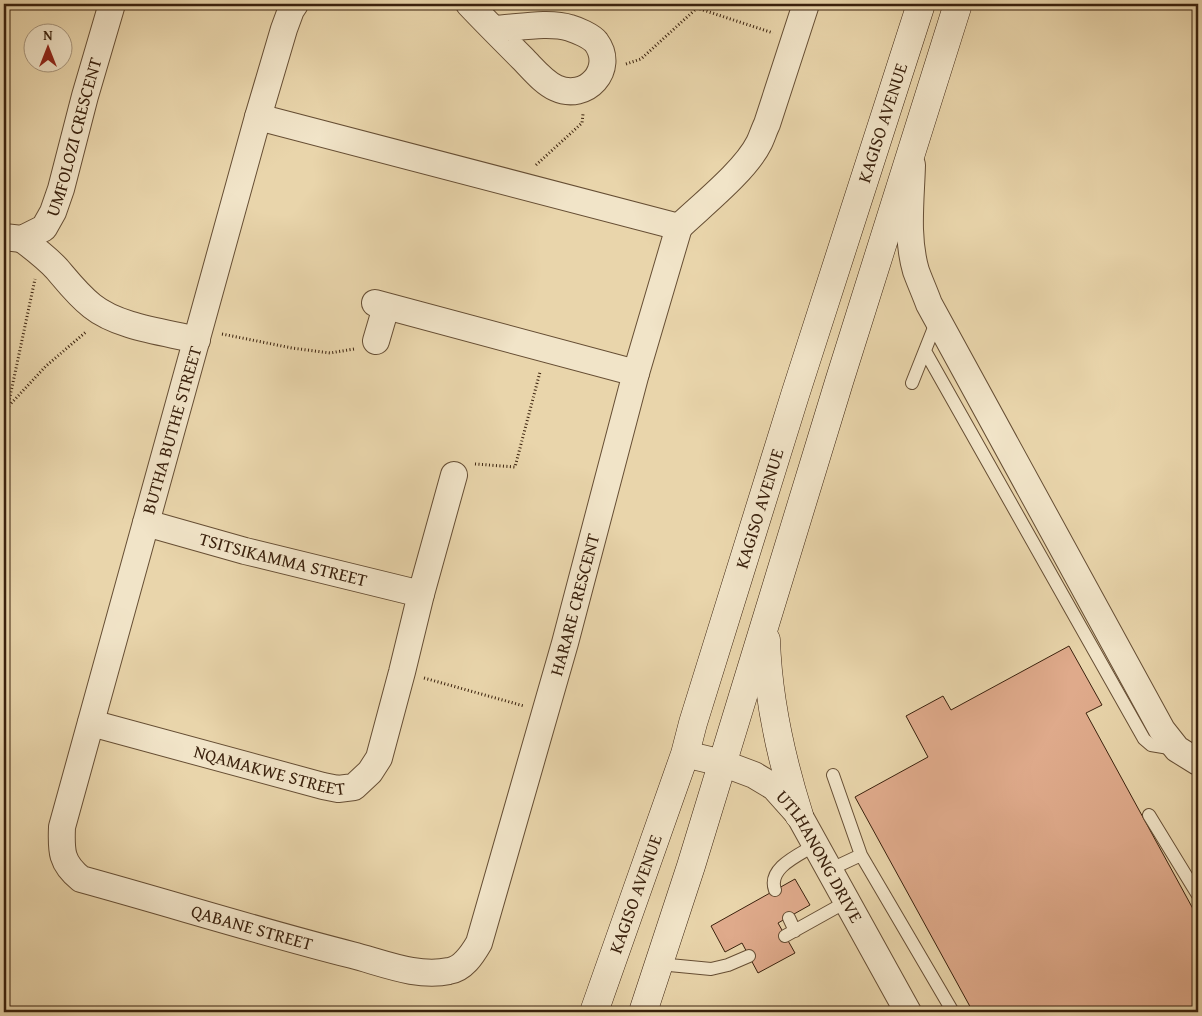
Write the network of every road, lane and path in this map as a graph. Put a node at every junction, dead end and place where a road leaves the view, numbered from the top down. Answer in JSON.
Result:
{"nodes":[{"id":1,"x":112,"y":4,"type":"edge"},
{"id":2,"x":295,"y":4,"type":"edge"},
{"id":3,"x":469,"y":4,"type":"edge"},
{"id":4,"x":696,"y":4,"type":"edge"},
{"id":5,"x":806,"y":4,"type":"edge"},
{"id":6,"x":921,"y":4,"type":"edge"},
{"id":7,"x":958,"y":4,"type":"edge"},
{"id":8,"x":697,"y":8,"type":"junction"},
{"id":9,"x":494,"y":30,"type":"junction"},
{"id":10,"x":794,"y":40,"type":"junction"},
{"id":11,"x":591,"y":82,"type":"junction"},
{"id":12,"x":258,"y":117,"type":"junction"},
{"id":13,"x":913,"y":145,"type":"junction"},
{"id":14,"x":516,"y":184,"type":"junction"},
{"id":15,"x":679,"y":227,"type":"junction"},
{"id":16,"x":22,"y":243,"type":"edge"},
{"id":17,"x":106,"y":314,"type":"junction"},
{"id":18,"x":937,"y":320,"type":"junction"},
{"id":19,"x":198,"y":336,"type":"junction"},
{"id":20,"x":376,"y":341,"type":"joint"},
{"id":21,"x":547,"y":349,"type":"junction"},
{"id":22,"x":925,"y":351,"type":"junction"},
{"id":23,"x":636,"y":373,"type":"junction"},
{"id":24,"x":912,"y":383,"type":"dead end"},
{"id":25,"x":8,"y":406,"type":"junction"},
{"id":26,"x":4,"y":412,"type":"edge"},
{"id":27,"x":454,"y":475,"type":"joint"},
{"id":28,"x":146,"y":523,"type":"junction"},
{"id":29,"x":421,"y":594,"type":"junction"},
{"id":30,"x":766,"y":621,"type":"junction"},
{"id":31,"x":402,"y":672,"type":"junction"},
{"id":32,"x":545,"y":712,"type":"junction"},
{"id":33,"x":91,"y":723,"type":"junction"},
{"id":34,"x":685,"y":754,"type":"junction"},
{"id":35,"x":1188,"y":756,"type":"edge"},
{"id":36,"x":722,"y":763,"type":"junction"},
{"id":37,"x":833,"y":775,"type":"dead end"},
{"id":38,"x":799,"y":815,"type":"junction"},
{"id":39,"x":1149,"y":815,"type":"dead end"},
{"id":40,"x":815,"y":845,"type":"junction"},
{"id":41,"x":861,"y":855,"type":"junction"},
{"id":42,"x":64,"y":859,"type":"joint"},
{"id":43,"x":829,"y":870,"type":"junction"},
{"id":44,"x":775,"y":890,"type":"dead end"},
{"id":45,"x":1198,"y":896,"type":"edge"},
{"id":46,"x":846,"y":902,"type":"junction"},
{"id":47,"x":789,"y":918,"type":"dead end"},
{"id":48,"x":749,"y":956,"type":"dead end"},
{"id":49,"x":659,"y":964,"type":"junction"},
{"id":50,"x":452,"y":971,"type":"joint"},
{"id":51,"x":594,"y":1012,"type":"edge"},
{"id":52,"x":644,"y":1012,"type":"edge"},
{"id":53,"x":908,"y":1012,"type":"edge"},
{"id":54,"x":952,"y":1012,"type":"edge"}],
"edges":[{"from":1,"to":16,"type":"street","name":"UMFOLOZI CRESCENT"},
{"from":2,"to":12,"type":"street","name":"BUTHA BUTHE STREET"},
{"from":3,"to":9,"type":"street"},
{"from":4,"to":8,"type":"path"},
{"from":5,"to":10,"type":"street"},
{"from":6,"to":34,"type":"street","name":"KAGISO AVENUE"},
{"from":7,"to":13,"type":"street","name":"KAGISO AVENUE"},
{"from":8,"to":10,"type":"path"},
{"from":8,"to":11,"type":"path"},
{"from":9,"to":11,"type":"street"},
{"from":9,"to":11,"type":"street"},
{"from":10,"to":15,"type":"street"},
{"from":11,"to":14,"type":"path"},
{"from":12,"to":14,"type":"street"},
{"from":12,"to":19,"type":"street","name":"BUTHA BUTHE STREET"},
{"from":13,"to":18,"type":"street"},
{"from":13,"to":30,"type":"street","name":"KAGISO AVENUE"},
{"from":14,"to":15,"type":"street"},
{"from":15,"to":23,"type":"street","name":"HARARE CRESCENT"},
{"from":16,"to":17,"type":"street"},
{"from":16,"to":25,"type":"path"},
{"from":17,"to":19,"type":"street"},
{"from":17,"to":25,"type":"path"},
{"from":18,"to":22,"type":"lane"},
{"from":18,"to":35,"type":"street"},
{"from":19,"to":20,"type":"path"},
{"from":19,"to":28,"type":"street","name":"BUTHA BUTHE STREET"},
{"from":20,"to":21,"type":"street"},
{"from":21,"to":23,"type":"street"},
{"from":21,"to":27,"type":"path"},
{"from":22,"to":24,"type":"lane"},
{"from":22,"to":35,"type":"lane"},
{"from":23,"to":32,"type":"street","name":"HARARE CRESCENT"},
{"from":25,"to":26,"type":"path"},
{"from":27,"to":29,"type":"street"},
{"from":28,"to":29,"type":"street","name":"TSITSIKAMMA STREET"},
{"from":28,"to":33,"type":"street","name":"BUTHA BUTHE STREET"},
{"from":29,"to":31,"type":"street"},
{"from":30,"to":36,"type":"street","name":"KAGISO AVENUE"},
{"from":30,"to":38,"type":"street"},
{"from":31,"to":32,"type":"path"},
{"from":31,"to":33,"type":"street","name":"NQAMAKWE STREET"},
{"from":32,"to":50,"type":"street","name":"HARARE CRESCENT"},
{"from":33,"to":42,"type":"street","name":"BUTHA BUTHE STREET"},
{"from":34,"to":36,"type":"street","name":"UTLHANONG DRIVE"},
{"from":34,"to":51,"type":"street","name":"KAGISO AVENUE"},
{"from":36,"to":38,"type":"street","name":"UTLHANONG DRIVE"},
{"from":36,"to":49,"type":"street","name":"KAGISO AVENUE"},
{"from":37,"to":41,"type":"lane"},
{"from":38,"to":40,"type":"street","name":"UTLHANONG DRIVE"},
{"from":39,"to":45,"type":"lane"},
{"from":40,"to":43,"type":"street","name":"UTLHANONG DRIVE"},
{"from":40,"to":44,"type":"lane"},
{"from":41,"to":43,"type":"lane"},
{"from":41,"to":54,"type":"lane"},
{"from":42,"to":50,"type":"street","name":"QABANE STREET"},
{"from":43,"to":46,"type":"street","name":"UTLHANONG DRIVE"},
{"from":46,"to":47,"type":"lane"},
{"from":46,"to":53,"type":"street","name":"UTLHANONG DRIVE"},
{"from":48,"to":49,"type":"lane"},
{"from":49,"to":52,"type":"street","name":"KAGISO AVENUE"}]}
